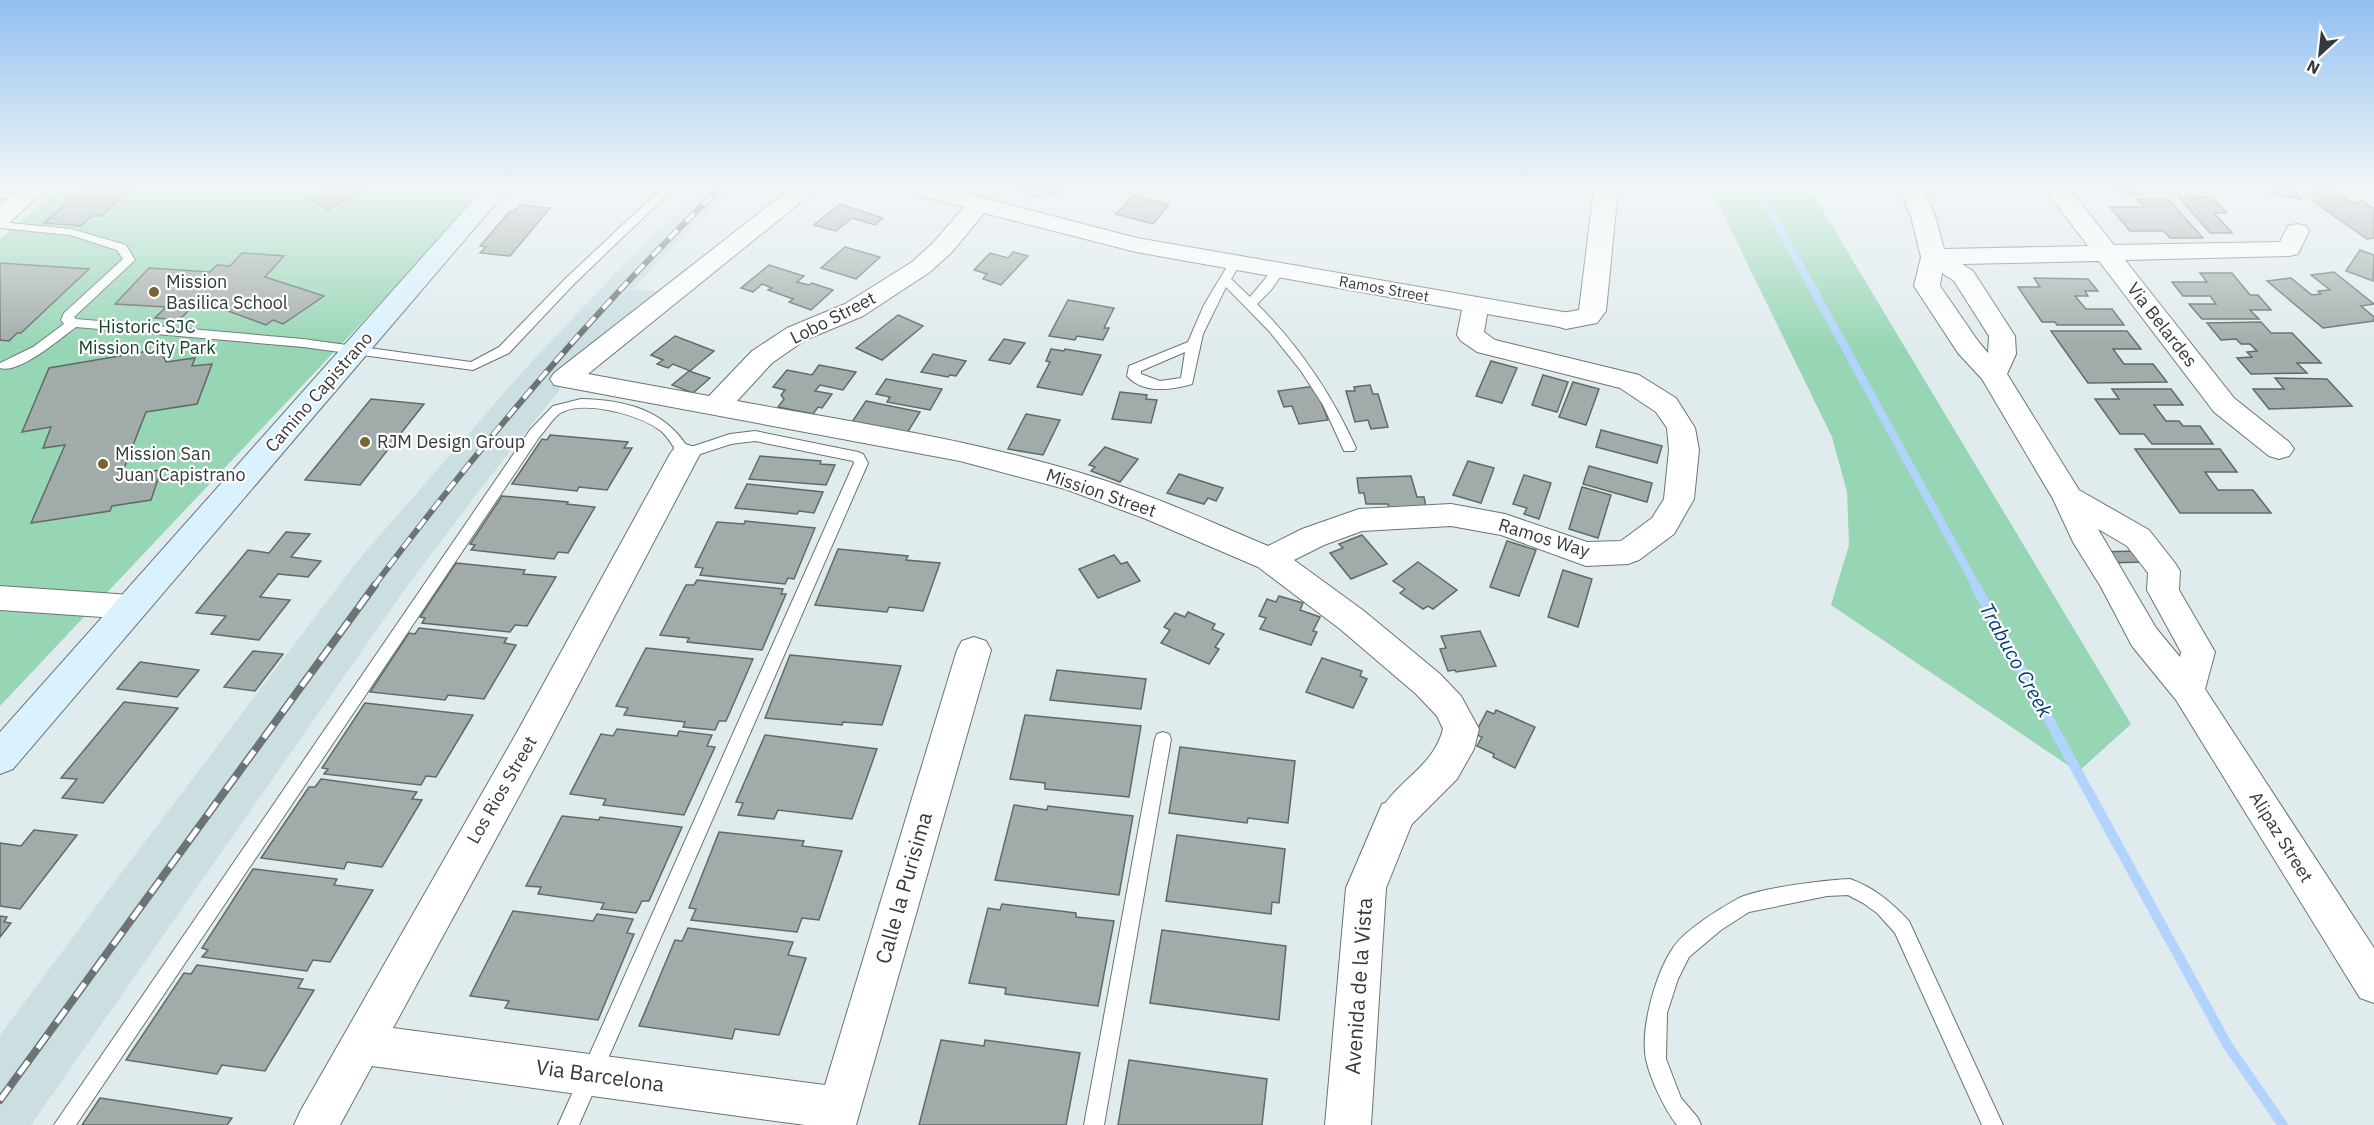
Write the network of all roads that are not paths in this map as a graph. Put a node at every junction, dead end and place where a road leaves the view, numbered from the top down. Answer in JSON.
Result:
{"nodes":[{"id":1,"x":101,"y":242,"type":"edge"},
{"id":2,"x":451,"y":242,"type":"edge"},
{"id":3,"x":612,"y":242,"type":"edge"},
{"id":4,"x":738,"y":242,"type":"edge"},
{"id":5,"x":948,"y":242,"type":"edge"},
{"id":6,"x":1122,"y":242,"type":"edge"},
{"id":7,"x":1600,"y":242,"type":"edge"},
{"id":8,"x":1930,"y":242,"type":"edge"},
{"id":9,"x":2097,"y":242,"type":"edge"},
{"id":10,"x":2292,"y":242,"type":"edge"},
{"id":11,"x":2107,"y":254,"type":"junction"},
{"id":12,"x":1934,"y":256,"type":"junction"},
{"id":13,"x":1279,"y":270,"type":"junction"},
{"id":14,"x":1230,"y":271,"type":"junction"},
{"id":15,"x":1250,"y":304,"type":"junction"},
{"id":16,"x":1476,"y":305,"type":"junction"},
{"id":17,"x":1566,"y":320,"type":"joint"},
{"id":18,"x":73,"y":323,"type":"junction"},
{"id":19,"x":1191,"y":345,"type":"junction"},
{"id":20,"x":356,"y":351,"type":"junction"},
{"id":21,"x":2,"y":368,"type":"edge"},
{"id":22,"x":1994,"y":374,"type":"junction"},
{"id":23,"x":715,"y":407,"type":"junction"},
{"id":24,"x":1349,"y":448,"type":"dead end"},
{"id":25,"x":2279,"y":449,"type":"dead end"},
{"id":26,"x":685,"y":454,"type":"junction"},
{"id":27,"x":2068,"y":498,"type":"junction"},
{"id":28,"x":1269,"y":559,"type":"junction"},
{"id":29,"x":0,"y":598,"type":"edge"},
{"id":30,"x":131,"y":608,"type":"junction"},
{"id":31,"x":974,"y":650,"type":"dead end"},
{"id":32,"x":2188,"y":690,"type":"junction"},
{"id":33,"x":1163,"y":739,"type":"dead end"},
{"id":34,"x":0,"y":758,"type":"edge"},
{"id":35,"x":1396,"y":816,"type":"joint"},
{"id":36,"x":2374,"y":984,"type":"edge"},
{"id":37,"x":361,"y":1044,"type":"junction"},
{"id":38,"x":590,"y":1074,"type":"junction"},
{"id":39,"x":837,"y":1117,"type":"edge"},
{"id":40,"x":64,"y":1125,"type":"edge"},
{"id":41,"x":316,"y":1125,"type":"edge"},
{"id":42,"x":568,"y":1125,"type":"edge"},
{"id":43,"x":1094,"y":1125,"type":"edge"},
{"id":44,"x":1348,"y":1125,"type":"edge"},
{"id":45,"x":1691,"y":1125,"type":"edge"},
{"id":46,"x":1994,"y":1125,"type":"edge"}],
"edges":[{"from":1,"to":18,"type":"lane"},
{"from":2,"to":20,"type":"main road","name":"Camino Capistrano"},
{"from":3,"to":20,"type":"lane"},
{"from":4,"to":23,"type":"street","name":"Mission Street"},
{"from":5,"to":23,"type":"street","name":"Lobo Street"},
{"from":6,"to":14,"type":"street","name":"Ramos Street"},
{"from":7,"to":17,"type":"street"},
{"from":8,"to":12,"type":"street","name":"Alipaz Street"},
{"from":9,"to":11,"type":"street","name":"Via Belardes"},
{"from":10,"to":11,"type":"street"},
{"from":11,"to":12,"type":"street"},
{"from":11,"to":25,"type":"street","name":"Via Belardes"},
{"from":12,"to":22,"type":"street","name":"Alipaz Street"},
{"from":12,"to":22,"type":"street"},
{"from":13,"to":14,"type":"street","name":"Ramos Street"},
{"from":13,"to":15,"type":"lane"},
{"from":13,"to":16,"type":"street","name":"Ramos Street"},
{"from":14,"to":15,"type":"lane"},
{"from":14,"to":19,"type":"lane"},
{"from":15,"to":24,"type":"lane"},
{"from":16,"to":17,"type":"street","name":"Ramos Street"},
{"from":16,"to":28,"type":"street","name":"Ramos Way"},
{"from":18,"to":20,"type":"lane"},
{"from":18,"to":21,"type":"lane"},
{"from":19,"to":19,"type":"lane"},
{"from":20,"to":30,"type":"main road","name":"Camino Capistrano"},
{"from":22,"to":27,"type":"street","name":"Alipaz Street"},
{"from":23,"to":28,"type":"street","name":"Mission Street"},
{"from":26,"to":37,"type":"street","name":"Los Rios Street"},
{"from":26,"to":38,"type":"lane"},
{"from":26,"to":40,"type":"lane"},
{"from":27,"to":32,"type":"street","name":"Alipaz Street"},
{"from":27,"to":32,"type":"street","name":"Alipaz Street"},
{"from":28,"to":35,"type":"street","name":"Mission Street"},
{"from":29,"to":30,"type":"street"},
{"from":30,"to":34,"type":"main road","name":"Camino Capistrano"},
{"from":31,"to":39,"type":"street","name":"Calle la Purisima"},
{"from":32,"to":36,"type":"street","name":"Alipaz Street"},
{"from":33,"to":43,"type":"lane"},
{"from":35,"to":44,"type":"street","name":"Avenida de la Vista"},
{"from":37,"to":38,"type":"street","name":"Via Barcelona"},
{"from":37,"to":41,"type":"street","name":"Los Rios Street"},
{"from":38,"to":39,"type":"street","name":"Via Barcelona"},
{"from":38,"to":42,"type":"lane"},
{"from":45,"to":46,"type":"lane"}]}
